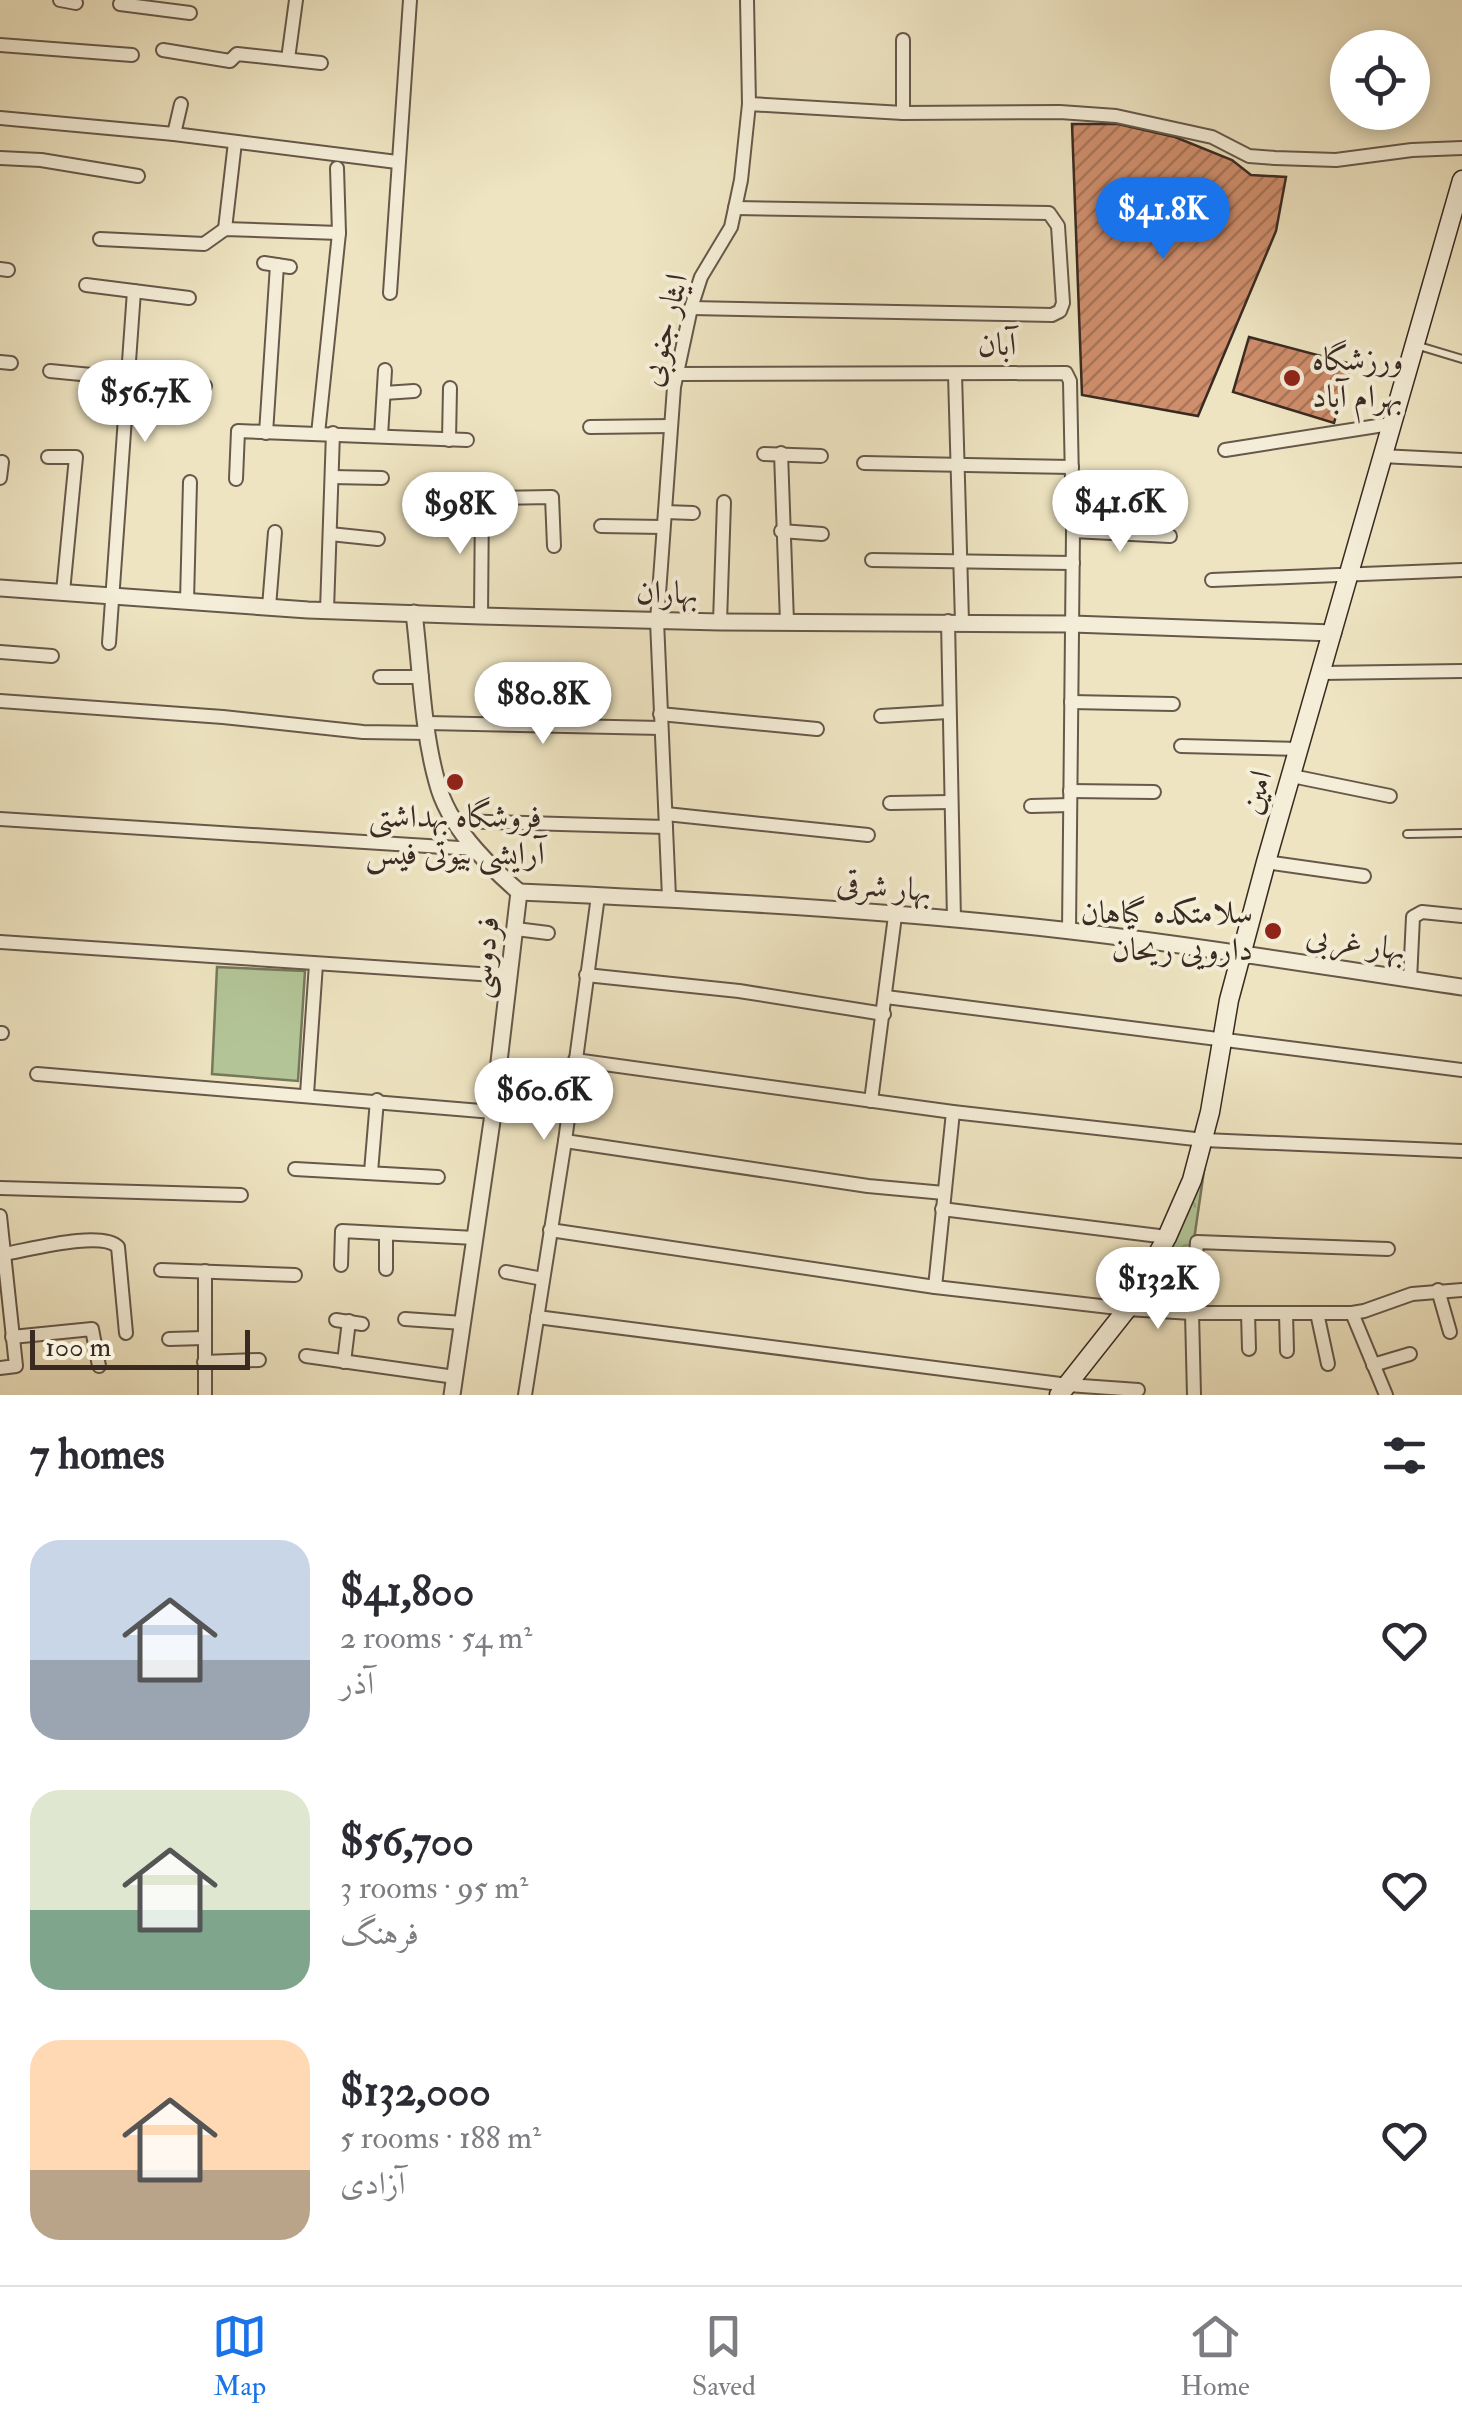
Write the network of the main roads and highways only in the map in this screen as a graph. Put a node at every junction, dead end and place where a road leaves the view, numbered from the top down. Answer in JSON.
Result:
{"nodes":[{"id":1,"x":1462,"y":180,"type":"edge"},
{"id":2,"x":1458,"y":200,"type":"edge"},
{"id":3,"x":1063,"y":1390,"type":"edge"}],
"edges":[{"from":1,"to":2,"type":"main road","name":"امین"},
{"from":2,"to":3,"type":"main road","name":"امین"}]}
